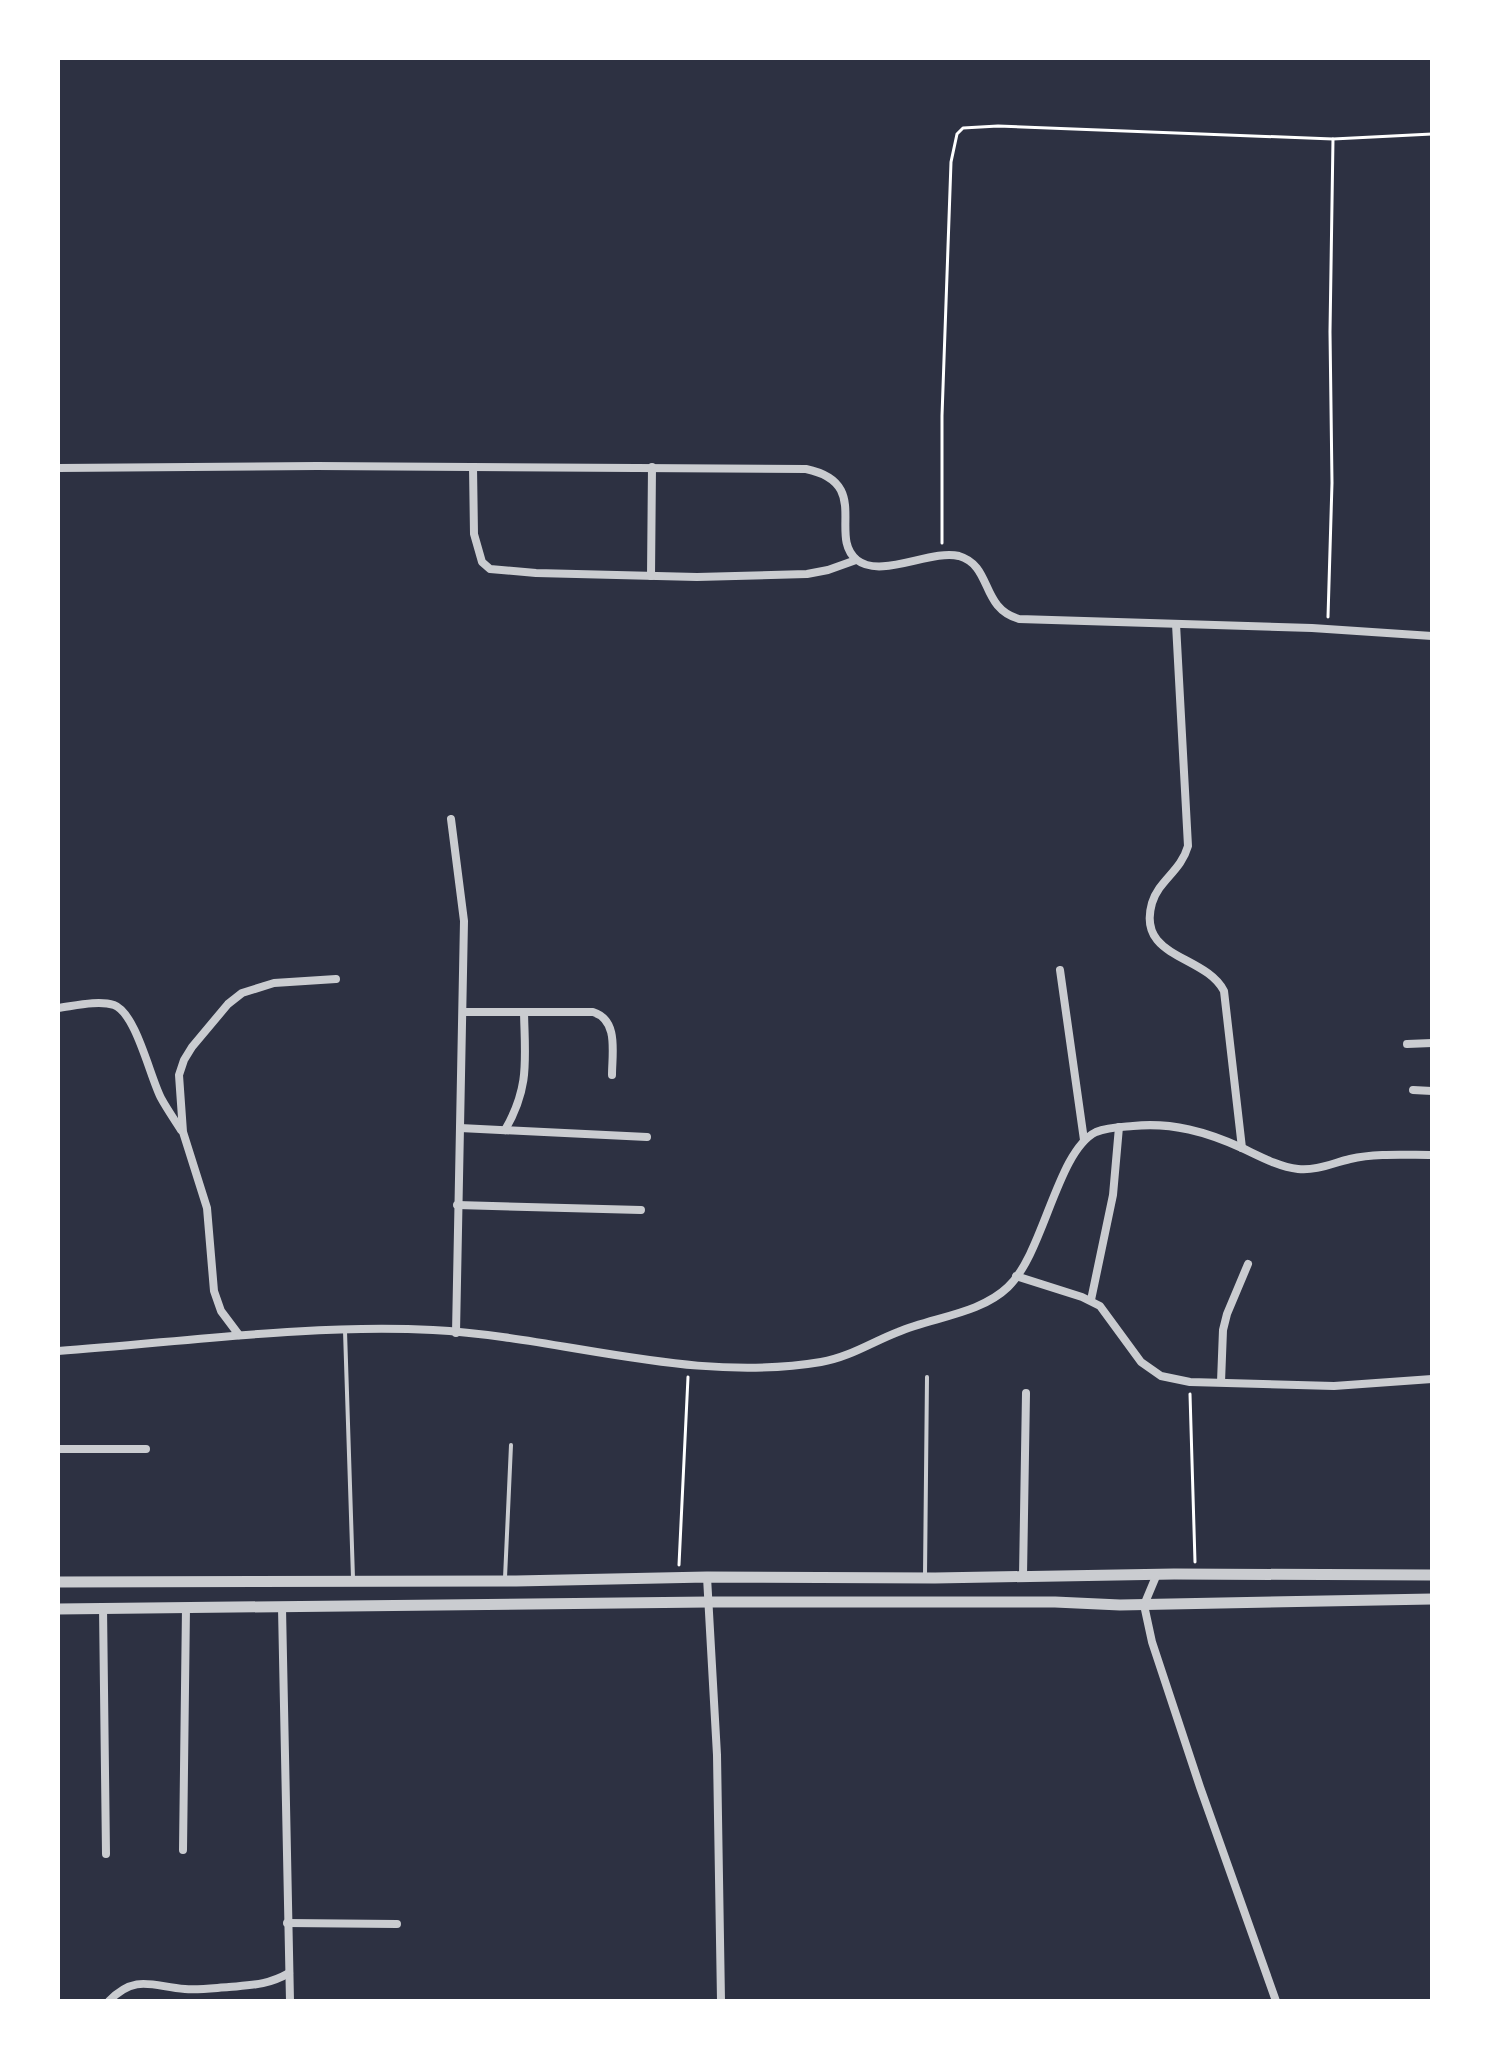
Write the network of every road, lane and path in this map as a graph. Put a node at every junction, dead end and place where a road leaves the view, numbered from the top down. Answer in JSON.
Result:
{"nodes":[{"id":1,"x":1432,"y":134,"type":"edge"},
{"id":2,"x":1333,"y":139,"type":"junction"},
{"id":3,"x":473,"y":467,"type":"junction"},
{"id":4,"x":652,"y":467,"type":"junction"},
{"id":5,"x":58,"y":468,"type":"edge"},
{"id":6,"x":942,"y":555,"type":"junction"},
{"id":7,"x":856,"y":560,"type":"junction"},
{"id":8,"x":651,"y":576,"type":"junction"},
{"id":9,"x":1176,"y":624,"type":"junction"},
{"id":10,"x":1327,"y":629,"type":"junction"},
{"id":11,"x":1432,"y":636,"type":"edge"},
{"id":12,"x":451,"y":819,"type":"dead end"},
{"id":13,"x":1060,"y":970,"type":"dead end"},
{"id":14,"x":336,"y":979,"type":"dead end"},
{"id":15,"x":58,"y":1008,"type":"edge"},
{"id":16,"x":463,"y":1012,"type":"junction"},
{"id":17,"x":524,"y":1012,"type":"junction"},
{"id":18,"x":1432,"y":1043,"type":"edge"},
{"id":19,"x":1407,"y":1044,"type":"dead end"},
{"id":20,"x":612,"y":1075,"type":"dead end"},
{"id":21,"x":1413,"y":1090,"type":"dead end"},
{"id":22,"x":1432,"y":1091,"type":"edge"},
{"id":23,"x":1119,"y":1127,"type":"junction"},
{"id":24,"x":460,"y":1128,"type":"junction"},
{"id":25,"x":505,"y":1130,"type":"junction"},
{"id":26,"x":183,"y":1132,"type":"junction"},
{"id":27,"x":647,"y":1137,"type":"dead end"},
{"id":28,"x":1084,"y":1140,"type":"junction"},
{"id":29,"x":1242,"y":1148,"type":"junction"},
{"id":30,"x":1432,"y":1155,"type":"edge"},
{"id":31,"x":457,"y":1205,"type":"junction"},
{"id":32,"x":641,"y":1210,"type":"dead end"},
{"id":33,"x":1248,"y":1264,"type":"dead end"},
{"id":34,"x":1016,"y":1276,"type":"junction"},
{"id":35,"x":1091,"y":1300,"type":"junction"},
{"id":36,"x":344,"y":1329,"type":"junction"},
{"id":37,"x":456,"y":1333,"type":"junction"},
{"id":38,"x":239,"y":1335,"type":"junction"},
{"id":39,"x":58,"y":1351,"type":"edge"},
{"id":40,"x":689,"y":1365,"type":"junction"},
{"id":41,"x":927,"y":1377,"type":"dead end"},
{"id":42,"x":1432,"y":1379,"type":"edge"},
{"id":43,"x":1190,"y":1382,"type":"junction"},
{"id":44,"x":1221,"y":1382,"type":"junction"},
{"id":45,"x":1026,"y":1393,"type":"dead end"},
{"id":46,"x":511,"y":1445,"type":"dead end"},
{"id":47,"x":58,"y":1449,"type":"edge"},
{"id":48,"x":146,"y":1449,"type":"dead end"},
{"id":49,"x":1195,"y":1574,"type":"junction"},
{"id":50,"x":1432,"y":1575,"type":"edge"},
{"id":51,"x":1023,"y":1576,"type":"junction"},
{"id":52,"x":679,"y":1577,"type":"junction"},
{"id":53,"x":925,"y":1578,"type":"junction"},
{"id":54,"x":707,"y":1580,"type":"junction"},
{"id":55,"x":353,"y":1581,"type":"junction"},
{"id":56,"x":505,"y":1581,"type":"junction"},
{"id":57,"x":58,"y":1582,"type":"edge"},
{"id":58,"x":1153,"y":1583,"type":"junction"},
{"id":59,"x":708,"y":1598,"type":"junction"},
{"id":60,"x":1432,"y":1599,"type":"edge"},
{"id":61,"x":1139,"y":1605,"type":"junction"},
{"id":62,"x":103,"y":1607,"type":"junction"},
{"id":63,"x":186,"y":1607,"type":"junction"},
{"id":64,"x":282,"y":1608,"type":"junction"},
{"id":65,"x":58,"y":1609,"type":"edge"},
{"id":66,"x":183,"y":1850,"type":"dead end"},
{"id":67,"x":106,"y":1854,"type":"dead end"},
{"id":68,"x":287,"y":1923,"type":"junction"},
{"id":69,"x":397,"y":1924,"type":"dead end"},
{"id":70,"x":289,"y":1973,"type":"junction"},
{"id":71,"x":109,"y":2001,"type":"edge"},
{"id":72,"x":290,"y":2001,"type":"edge"},
{"id":73,"x":721,"y":2001,"type":"edge"},
{"id":74,"x":1276,"y":2001,"type":"edge"}],
"edges":[{"from":1,"to":2,"type":"path"},
{"from":2,"to":6,"type":"path"},
{"from":2,"to":10,"type":"path"},
{"from":3,"to":4,"type":"street"},
{"from":3,"to":5,"type":"street"},
{"from":3,"to":8,"type":"street"},
{"from":4,"to":7,"type":"street"},
{"from":4,"to":8,"type":"street"},
{"from":6,"to":7,"type":"street"},
{"from":6,"to":9,"type":"street"},
{"from":7,"to":8,"type":"street"},
{"from":9,"to":10,"type":"street"},
{"from":9,"to":29,"type":"street"},
{"from":10,"to":11,"type":"street"},
{"from":12,"to":16,"type":"street"},
{"from":13,"to":28,"type":"street"},
{"from":14,"to":26,"type":"street"},
{"from":15,"to":26,"type":"street"},
{"from":16,"to":17,"type":"street"},
{"from":16,"to":24,"type":"street"},
{"from":17,"to":20,"type":"street"},
{"from":17,"to":25,"type":"street"},
{"from":18,"to":19,"type":"street"},
{"from":21,"to":22,"type":"street"},
{"from":23,"to":28,"type":"street"},
{"from":23,"to":29,"type":"street"},
{"from":23,"to":35,"type":"street"},
{"from":24,"to":25,"type":"street"},
{"from":24,"to":31,"type":"street"},
{"from":25,"to":27,"type":"street"},
{"from":26,"to":38,"type":"street"},
{"from":28,"to":34,"type":"street"},
{"from":29,"to":30,"type":"street"},
{"from":31,"to":32,"type":"street"},
{"from":31,"to":37,"type":"street"},
{"from":33,"to":44,"type":"street"},
{"from":34,"to":35,"type":"street"},
{"from":34,"to":40,"type":"street"},
{"from":35,"to":43,"type":"street"},
{"from":36,"to":37,"type":"street"},
{"from":36,"to":38,"type":"street"},
{"from":36,"to":55,"type":"lane"},
{"from":37,"to":40,"type":"street"},
{"from":38,"to":39,"type":"street"},
{"from":40,"to":52,"type":"path"},
{"from":41,"to":53,"type":"lane"},
{"from":42,"to":44,"type":"street"},
{"from":43,"to":44,"type":"street"},
{"from":43,"to":49,"type":"path"},
{"from":45,"to":51,"type":"street"},
{"from":46,"to":56,"type":"lane"},
{"from":47,"to":48,"type":"street"},
{"from":49,"to":50,"type":"street"},
{"from":49,"to":58,"type":"street"},
{"from":51,"to":53,"type":"street"},
{"from":51,"to":58,"type":"street"},
{"from":52,"to":54,"type":"street"},
{"from":52,"to":56,"type":"street"},
{"from":53,"to":54,"type":"street"},
{"from":54,"to":59,"type":"street"},
{"from":55,"to":56,"type":"street"},
{"from":55,"to":57,"type":"street"},
{"from":58,"to":61,"type":"street"},
{"from":59,"to":61,"type":"street"},
{"from":59,"to":64,"type":"street"},
{"from":59,"to":73,"type":"street"},
{"from":60,"to":61,"type":"street"},
{"from":61,"to":74,"type":"street"},
{"from":62,"to":63,"type":"street"},
{"from":62,"to":65,"type":"street"},
{"from":62,"to":67,"type":"street"},
{"from":63,"to":64,"type":"street"},
{"from":63,"to":66,"type":"street"},
{"from":64,"to":68,"type":"street"},
{"from":68,"to":69,"type":"street"},
{"from":68,"to":70,"type":"street"},
{"from":70,"to":71,"type":"street"},
{"from":70,"to":72,"type":"street"}]}
